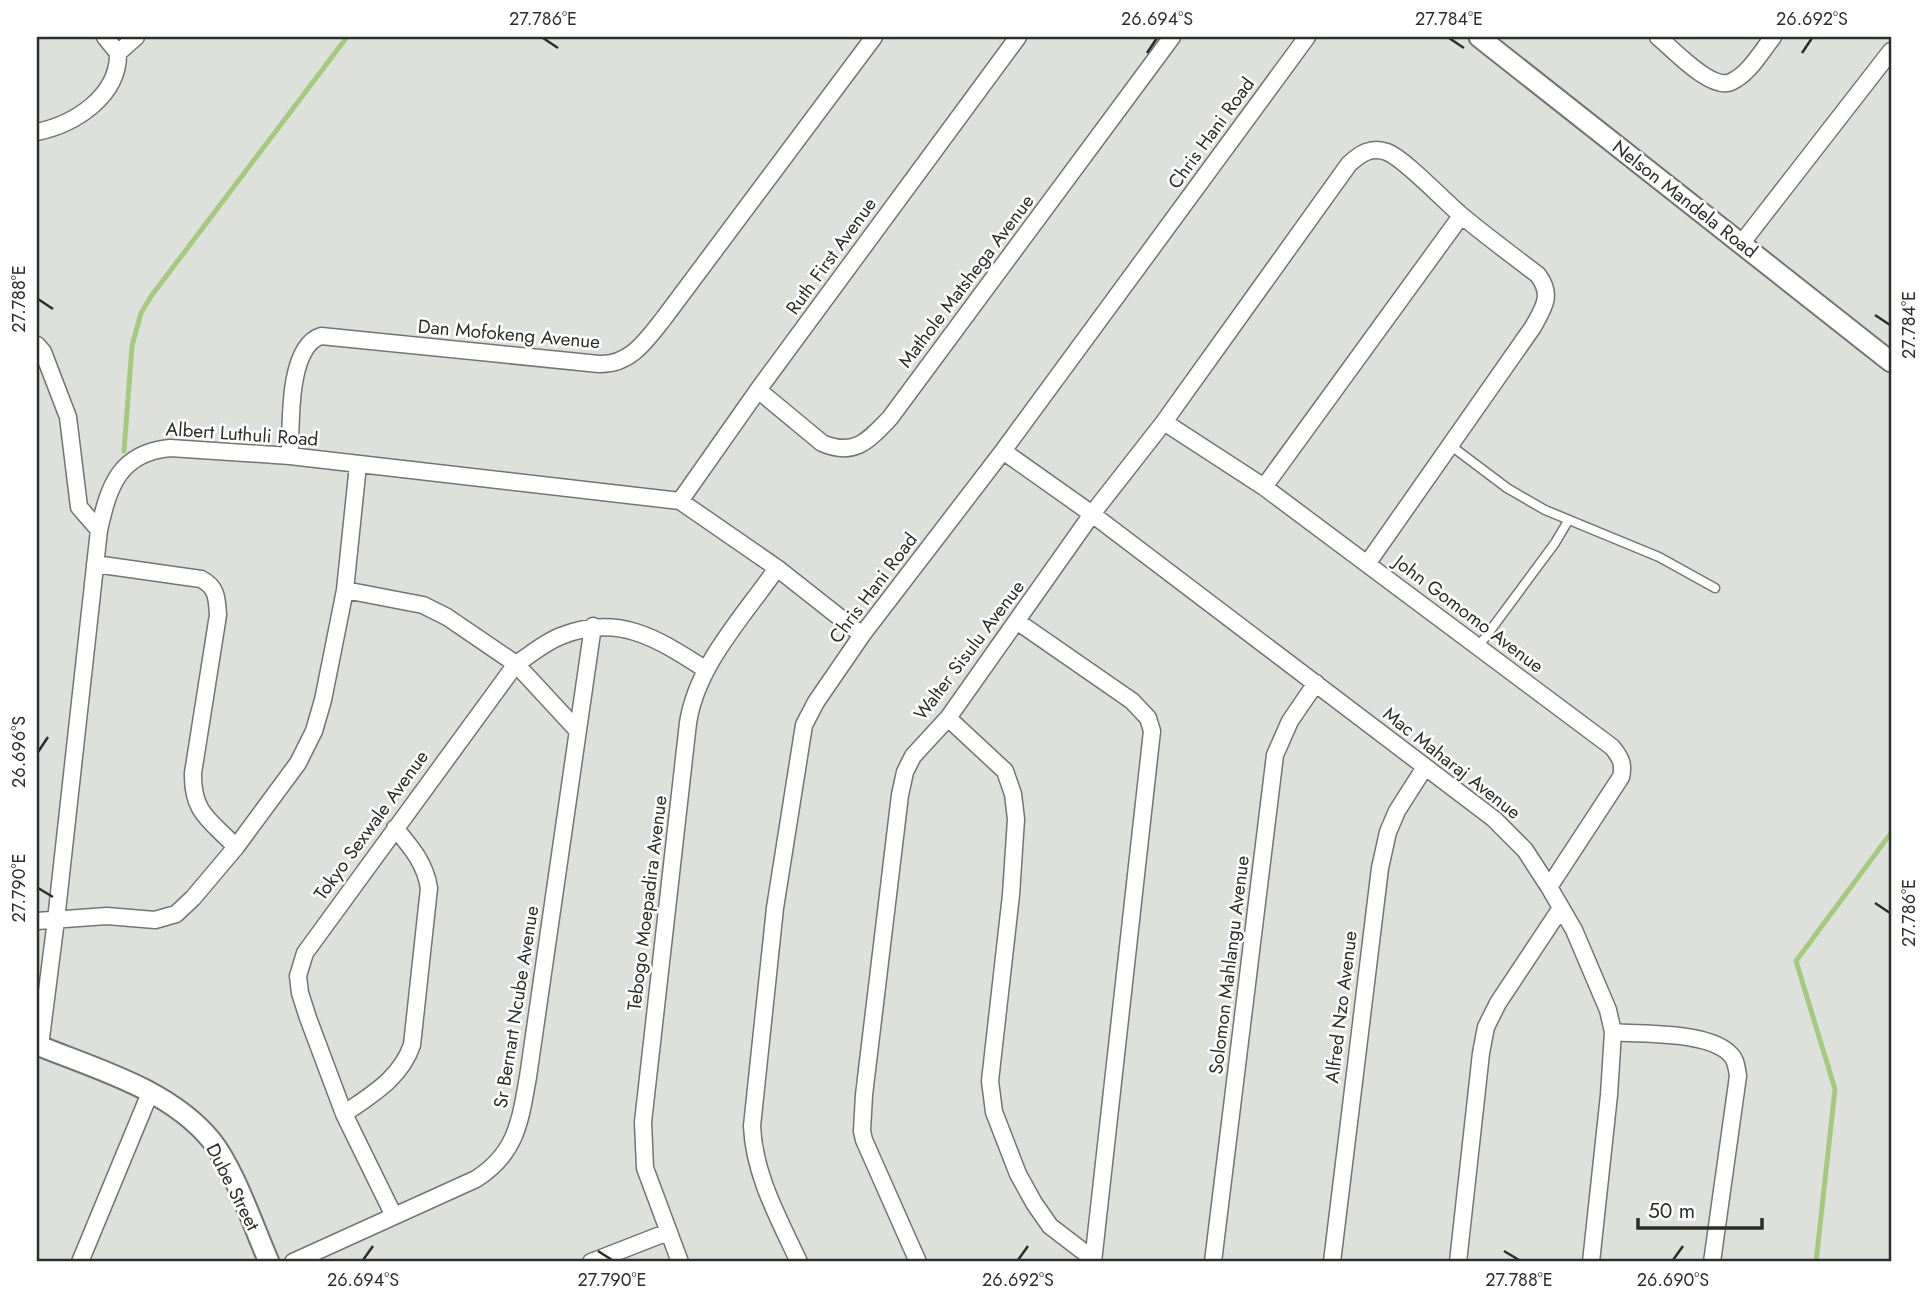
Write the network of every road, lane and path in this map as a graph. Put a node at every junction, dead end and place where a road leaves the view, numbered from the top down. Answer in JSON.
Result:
{"nodes":[{"id":1,"x":105,"y":37,"type":"edge"},
{"id":2,"x":136,"y":37,"type":"edge"},
{"id":3,"x":874,"y":37,"type":"edge"},
{"id":4,"x":1018,"y":37,"type":"edge"},
{"id":5,"x":1172,"y":37,"type":"edge"},
{"id":6,"x":1307,"y":37,"type":"edge"},
{"id":7,"x":1479,"y":37,"type":"edge"},
{"id":8,"x":1658,"y":37,"type":"edge"},
{"id":9,"x":1773,"y":37,"type":"edge"},
{"id":10,"x":1891,"y":51,"type":"edge"},
{"id":11,"x":118,"y":53,"type":"junction"},
{"id":12,"x":37,"y":132,"type":"edge"},
{"id":13,"x":1461,"y":216,"type":"junction"},
{"id":14,"x":1741,"y":244,"type":"junction"},
{"id":15,"x":37,"y":345,"type":"edge"},
{"id":16,"x":1891,"y":362,"type":"edge"},
{"id":17,"x":758,"y":390,"type":"junction"},
{"id":18,"x":1164,"y":422,"type":"junction"},
{"id":19,"x":1450,"y":445,"type":"junction"},
{"id":20,"x":1003,"y":451,"type":"junction"},
{"id":21,"x":290,"y":456,"type":"junction"},
{"id":22,"x":358,"y":465,"type":"junction"},
{"id":23,"x":1264,"y":487,"type":"junction"},
{"id":24,"x":680,"y":501,"type":"junction"},
{"id":25,"x":1092,"y":514,"type":"junction"},
{"id":26,"x":1568,"y":521,"type":"junction"},
{"id":27,"x":99,"y":530,"type":"junction"},
{"id":28,"x":95,"y":564,"type":"junction"},
{"id":29,"x":1367,"y":564,"type":"junction"},
{"id":30,"x":778,"y":568,"type":"junction"},
{"id":31,"x":1715,"y":588,"type":"dead end"},
{"id":32,"x":345,"y":590,"type":"junction"},
{"id":33,"x":1018,"y":622,"type":"junction"},
{"id":34,"x":593,"y":626,"type":"junction"},
{"id":35,"x":862,"y":635,"type":"junction"},
{"id":36,"x":1478,"y":647,"type":"junction"},
{"id":37,"x":516,"y":664,"type":"junction"},
{"id":38,"x":705,"y":669,"type":"junction"},
{"id":39,"x":1316,"y":683,"type":"junction"},
{"id":40,"x":948,"y":718,"type":"junction"},
{"id":41,"x":578,"y":731,"type":"junction"},
{"id":42,"x":1425,"y":767,"type":"junction"},
{"id":43,"x":395,"y":828,"type":"junction"},
{"id":44,"x":236,"y":847,"type":"junction"},
{"id":45,"x":1549,"y":887,"type":"junction"},
{"id":46,"x":1561,"y":908,"type":"junction"},
{"id":47,"x":56,"y":920,"type":"junction"},
{"id":48,"x":37,"y":921,"type":"edge"},
{"id":49,"x":1613,"y":1032,"type":"junction"},
{"id":50,"x":38,"y":1046,"type":"edge"},
{"id":51,"x":150,"y":1093,"type":"junction"},
{"id":52,"x":344,"y":1114,"type":"junction"},
{"id":53,"x":394,"y":1216,"type":"junction"},
{"id":54,"x":667,"y":1232,"type":"junction"},
{"id":55,"x":1093,"y":1261,"type":"edge"},
{"id":56,"x":80,"y":1262,"type":"edge"},
{"id":57,"x":269,"y":1262,"type":"edge"},
{"id":58,"x":293,"y":1262,"type":"edge"},
{"id":59,"x":591,"y":1262,"type":"edge"},
{"id":60,"x":680,"y":1262,"type":"edge"},
{"id":61,"x":799,"y":1262,"type":"edge"},
{"id":62,"x":918,"y":1262,"type":"edge"},
{"id":63,"x":1213,"y":1262,"type":"edge"},
{"id":64,"x":1332,"y":1262,"type":"edge"},
{"id":65,"x":1458,"y":1262,"type":"edge"},
{"id":66,"x":1591,"y":1262,"type":"edge"},
{"id":67,"x":1712,"y":1262,"type":"edge"}],
"edges":[{"from":1,"to":11,"type":"street"},
{"from":2,"to":11,"type":"street"},
{"from":3,"to":21,"type":"street","name":"Dan Mofokeng Avenue"},
{"from":4,"to":17,"type":"street","name":"Ruth First Avenue"},
{"from":5,"to":17,"type":"street","name":"Mathole Matshega Avenue"},
{"from":6,"to":20,"type":"street","name":"Chris Hani Road"},
{"from":7,"to":14,"type":"street","name":"Nelson Mandela Road"},
{"from":8,"to":9,"type":"street"},
{"from":10,"to":14,"type":"street"},
{"from":11,"to":12,"type":"street"},
{"from":13,"to":18,"type":"street","name":"Walter Sisulu Avenue"},
{"from":13,"to":19,"type":"street"},
{"from":13,"to":23,"type":"street"},
{"from":14,"to":16,"type":"street","name":"Nelson Mandela Road"},
{"from":15,"to":27,"type":"street"},
{"from":17,"to":24,"type":"street","name":"Ruth First Avenue"},
{"from":18,"to":23,"type":"street","name":"John Gomomo Avenue"},
{"from":18,"to":25,"type":"street","name":"Walter Sisulu Avenue"},
{"from":19,"to":26,"type":"lane"},
{"from":19,"to":29,"type":"street"},
{"from":20,"to":25,"type":"street","name":"Mac Maharaj Avenue"},
{"from":20,"to":35,"type":"street","name":"Chris Hani Road"},
{"from":21,"to":22,"type":"street","name":"Albert Luthuli Road"},
{"from":21,"to":27,"type":"street","name":"Albert Luthuli Road"},
{"from":22,"to":24,"type":"street","name":"Albert Luthuli Road"},
{"from":22,"to":32,"type":"street"},
{"from":23,"to":29,"type":"street","name":"John Gomomo Avenue"},
{"from":24,"to":30,"type":"street","name":"Albert Luthuli Road"},
{"from":25,"to":33,"type":"street","name":"Walter Sisulu Avenue"},
{"from":25,"to":39,"type":"street","name":"Mac Maharaj Avenue"},
{"from":26,"to":31,"type":"lane"},
{"from":26,"to":36,"type":"lane"},
{"from":27,"to":28,"type":"street","name":"Albert Luthuli Road"},
{"from":28,"to":44,"type":"street"},
{"from":28,"to":47,"type":"street","name":"Albert Luthuli Road"},
{"from":29,"to":36,"type":"street","name":"John Gomomo Avenue"},
{"from":30,"to":35,"type":"street","name":"Albert Luthuli Road"},
{"from":30,"to":38,"type":"street","name":"Tebogo Moepadira Avenue"},
{"from":32,"to":37,"type":"street"},
{"from":32,"to":44,"type":"street"},
{"from":33,"to":40,"type":"street","name":"Walter Sisulu Avenue"},
{"from":33,"to":55,"type":"street"},
{"from":34,"to":37,"type":"street","name":"Tokyo Sexwale Avenue"},
{"from":34,"to":38,"type":"street","name":"Tokyo Sexwale Avenue"},
{"from":34,"to":41,"type":"street","name":"Sr Bernart Ncube Avenue"},
{"from":35,"to":61,"type":"street","name":"Chris Hani Road"},
{"from":36,"to":45,"type":"street","name":"John Gomomo Avenue"},
{"from":37,"to":41,"type":"street"},
{"from":37,"to":43,"type":"street","name":"Tokyo Sexwale Avenue"},
{"from":38,"to":54,"type":"street","name":"Tebogo Moepadira Avenue"},
{"from":39,"to":42,"type":"street","name":"Mac Maharaj Avenue"},
{"from":39,"to":63,"type":"street","name":"Solomon Mahlangu Avenue"},
{"from":40,"to":55,"type":"street"},
{"from":40,"to":62,"type":"street","name":"Walter Sisulu Avenue"},
{"from":41,"to":53,"type":"street","name":"Sr Bernart Ncube Avenue"},
{"from":42,"to":45,"type":"street","name":"Mac Maharaj Avenue"},
{"from":42,"to":64,"type":"street","name":"Alfred Nzo Avenue"},
{"from":43,"to":52,"type":"street","name":"Tokyo Sexwale Avenue"},
{"from":43,"to":52,"type":"street"},
{"from":44,"to":47,"type":"street"},
{"from":45,"to":46,"type":"street","name":"Mac Maharaj Avenue"},
{"from":46,"to":49,"type":"street","name":"Mac Maharaj Avenue"},
{"from":46,"to":65,"type":"street"},
{"from":47,"to":48,"type":"street"},
{"from":47,"to":50,"type":"street","name":"Albert Luthuli Road"},
{"from":49,"to":66,"type":"street","name":"Mac Maharaj Avenue"},
{"from":49,"to":67,"type":"street"},
{"from":50,"to":51,"type":"street","name":"Dube Street"},
{"from":51,"to":56,"type":"street"},
{"from":51,"to":57,"type":"street","name":"Dube Street"},
{"from":52,"to":53,"type":"street","name":"Tokyo Sexwale Avenue"},
{"from":53,"to":58,"type":"street","name":"Sr Bernart Ncube Avenue"},
{"from":54,"to":59,"type":"street"},
{"from":54,"to":60,"type":"street","name":"Tebogo Moepadira Avenue"}]}
